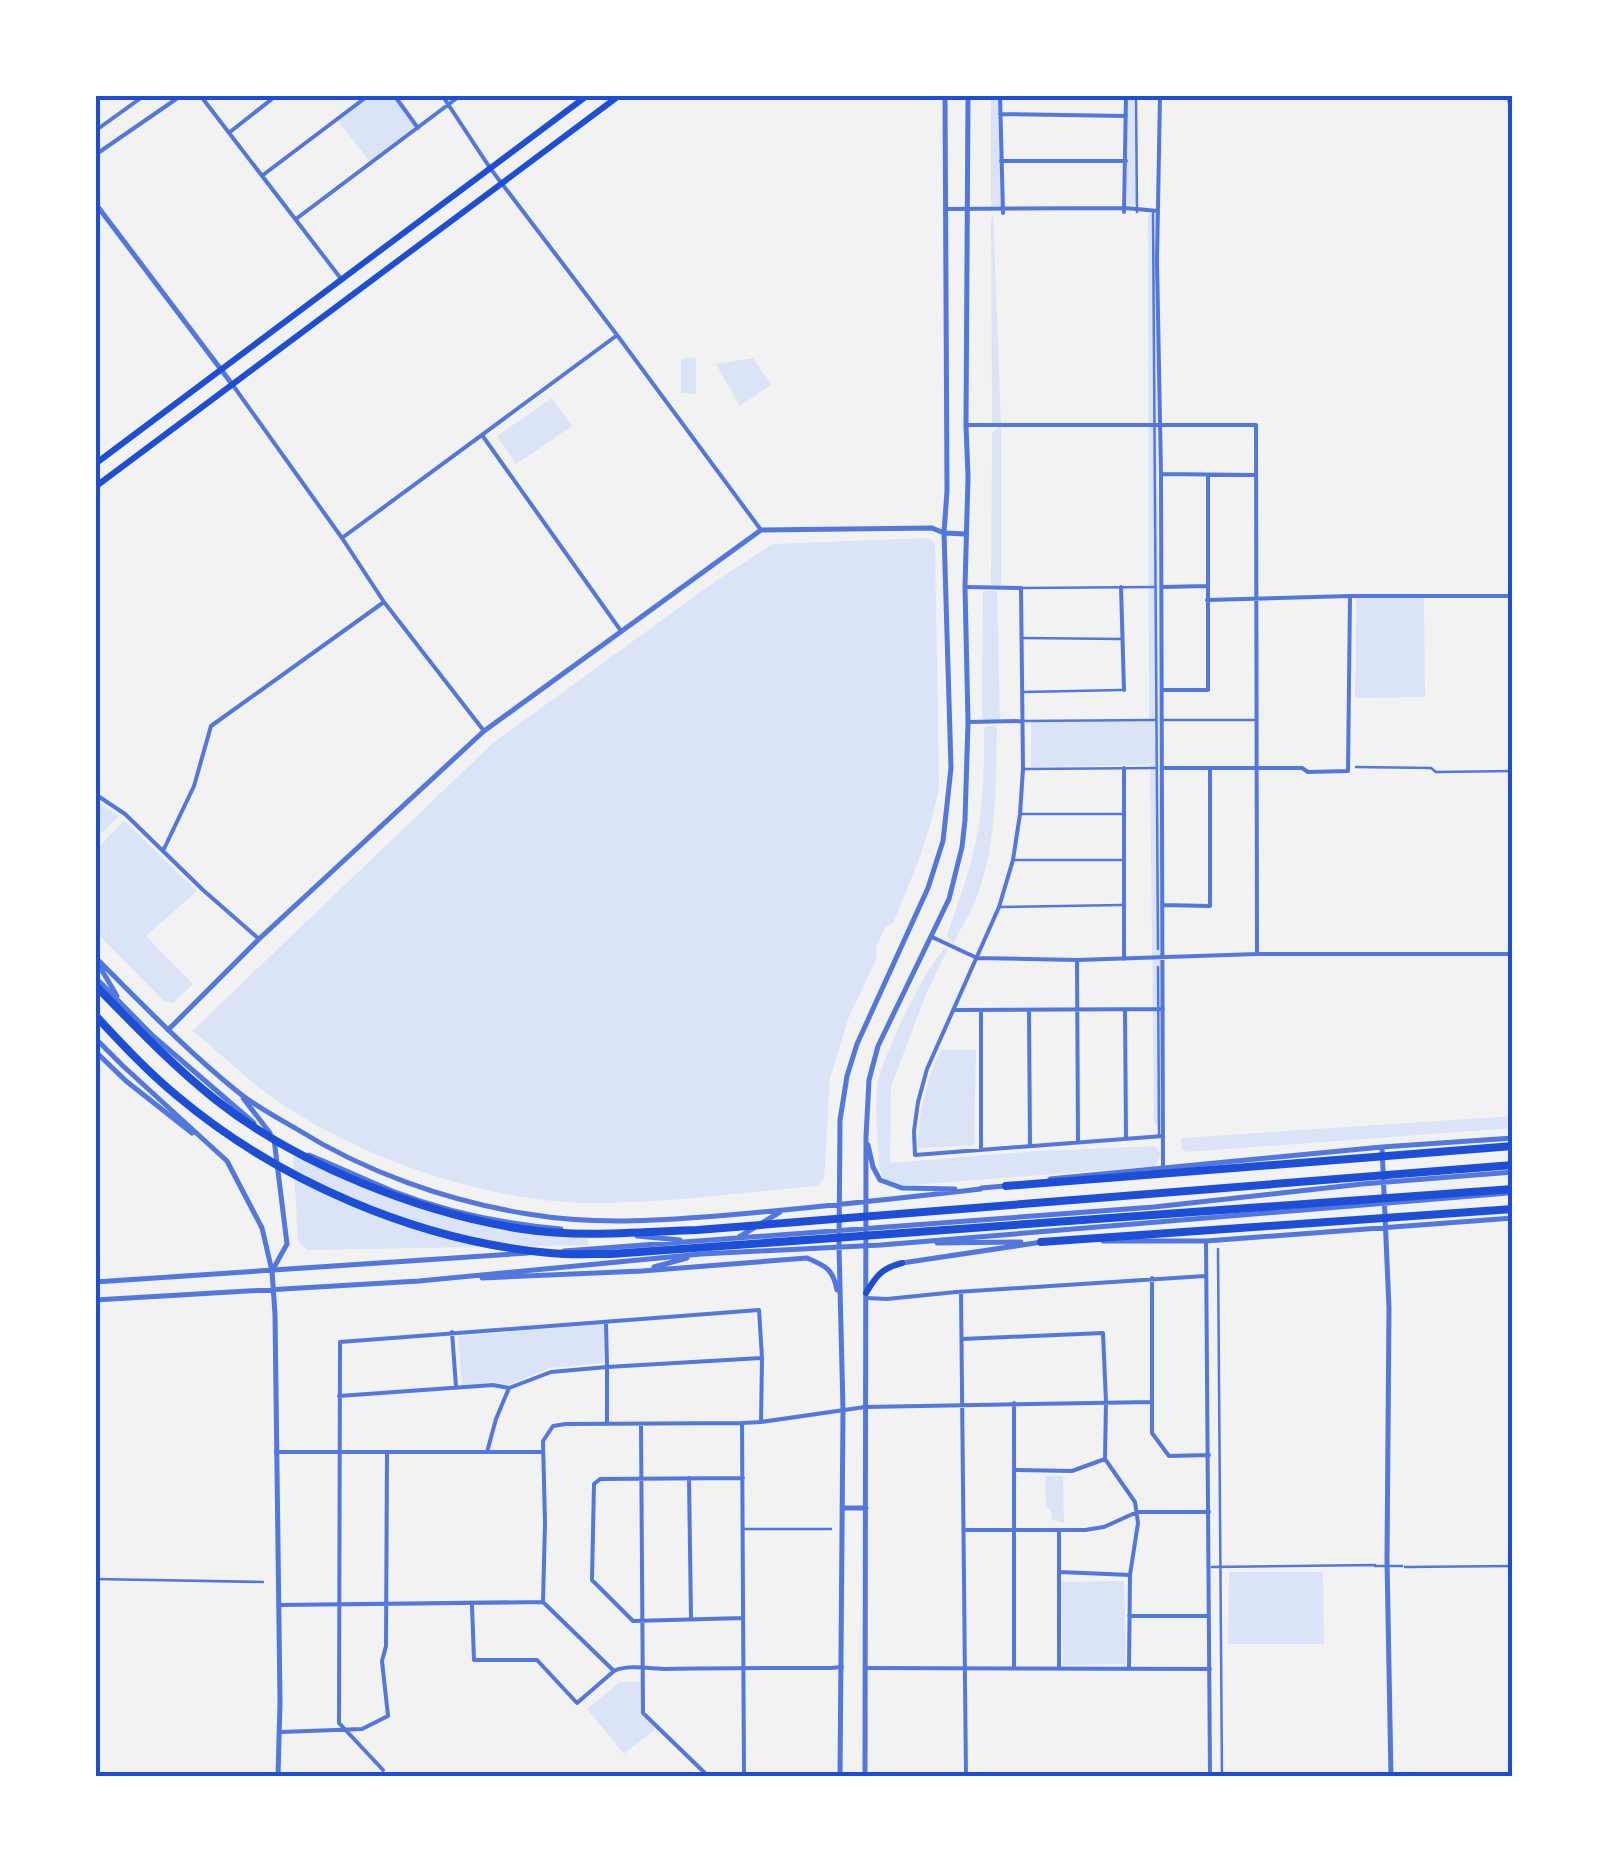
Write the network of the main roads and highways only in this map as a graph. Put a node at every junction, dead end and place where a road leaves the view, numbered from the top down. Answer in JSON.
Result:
{"nodes":[{"id":1,"x":588,"y":95,"type":"edge"},
{"id":2,"x":620,"y":95,"type":"edge"},
{"id":3,"x":465,"y":187,"type":"junction"},
{"id":4,"x":476,"y":201,"type":"junction"},
{"id":5,"x":172,"y":405,"type":"junction"},
{"id":6,"x":184,"y":420,"type":"junction"},
{"id":7,"x":95,"y":463,"type":"edge"},
{"id":8,"x":95,"y":487,"type":"edge"},
{"id":9,"x":95,"y":985,"type":"edge"},
{"id":10,"x":95,"y":1016,"type":"edge"},
{"id":11,"x":1513,"y":1146,"type":"edge"},
{"id":12,"x":1513,"y":1168,"type":"edge"},
{"id":13,"x":1006,"y":1186,"type":"road end"},
{"id":14,"x":1513,"y":1191,"type":"edge"},
{"id":15,"x":1513,"y":1209,"type":"edge"},
{"id":16,"x":1040,"y":1242,"type":"road end"},
{"id":17,"x":902,"y":1263,"type":"road end"},
{"id":18,"x":866,"y":1296,"type":"road end"}],
"edges":[{"from":1,"to":3,"type":"main road"},
{"from":2,"to":4,"type":"main road"},
{"from":3,"to":4,"type":"main road"},
{"from":3,"to":5,"type":"main road"},
{"from":4,"to":6,"type":"main road"},
{"from":5,"to":6,"type":"main road"},
{"from":5,"to":7,"type":"main road"},
{"from":6,"to":8,"type":"main road"},
{"from":9,"to":12,"type":"highway"},
{"from":10,"to":14,"type":"highway"},
{"from":11,"to":13,"type":"highway"},
{"from":15,"to":16,"type":"highway"},
{"from":17,"to":18,"type":"main road"}]}
